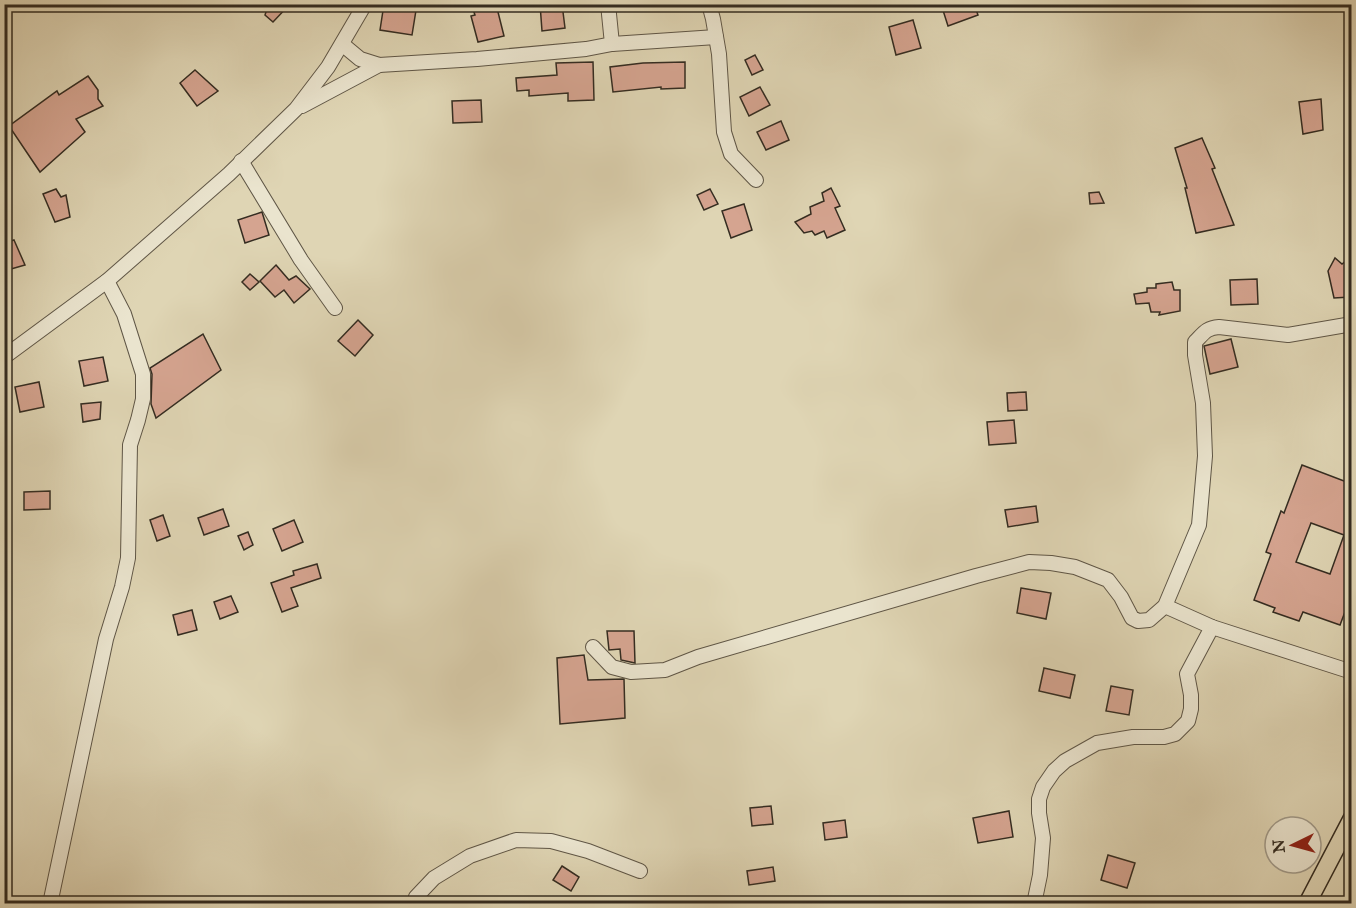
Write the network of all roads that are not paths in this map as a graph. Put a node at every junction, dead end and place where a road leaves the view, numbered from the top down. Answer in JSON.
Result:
{"nodes":[{"id":1,"x":365,"y":4,"type":"edge"},
{"id":2,"x":609,"y":4,"type":"edge"},
{"id":3,"x":709,"y":4,"type":"edge"},
{"id":4,"x":716,"y":37,"type":"junction"},
{"id":5,"x":342,"y":44,"type":"junction"},
{"id":6,"x":612,"y":44,"type":"junction"},
{"id":7,"x":379,"y":65,"type":"junction"},
{"id":8,"x":297,"y":109,"type":"junction"},
{"id":9,"x":242,"y":161,"type":"junction"},
{"id":10,"x":756,"y":180,"type":"dead end"},
{"id":11,"x":107,"y":282,"type":"junction"},
{"id":12,"x":334,"y":308,"type":"dead end"},
{"id":13,"x":1352,"y":324,"type":"edge"},
{"id":14,"x":4,"y":357,"type":"edge"},
{"id":15,"x":1165,"y":606,"type":"junction"},
{"id":16,"x":1212,"y":627,"type":"junction"},
{"id":17,"x":594,"y":647,"type":"dead end"},
{"id":18,"x":1352,"y":672,"type":"edge"},
{"id":19,"x":1352,"y":818,"type":"edge"},
{"id":20,"x":640,"y":871,"type":"dead end"},
{"id":21,"x":50,"y":903,"type":"edge"},
{"id":22,"x":414,"y":903,"type":"edge"},
{"id":23,"x":1034,"y":903,"type":"edge"},
{"id":24,"x":1307,"y":903,"type":"edge"}],
"edges":[{"from":1,"to":5,"type":"street"},
{"from":2,"to":6,"type":"street"},
{"from":3,"to":4,"type":"street"},
{"from":4,"to":6,"type":"street"},
{"from":4,"to":10,"type":"street"},
{"from":5,"to":7,"type":"street"},
{"from":5,"to":8,"type":"street"},
{"from":6,"to":7,"type":"street"},
{"from":7,"to":8,"type":"street"},
{"from":8,"to":9,"type":"street"},
{"from":9,"to":11,"type":"street"},
{"from":9,"to":12,"type":"street"},
{"from":11,"to":14,"type":"street"},
{"from":11,"to":21,"type":"street"},
{"from":13,"to":15,"type":"street"},
{"from":15,"to":16,"type":"street"},
{"from":15,"to":17,"type":"street"},
{"from":16,"to":18,"type":"street"},
{"from":16,"to":23,"type":"street"},
{"from":19,"to":24,"type":"main road"},
{"from":20,"to":22,"type":"street"}]}
